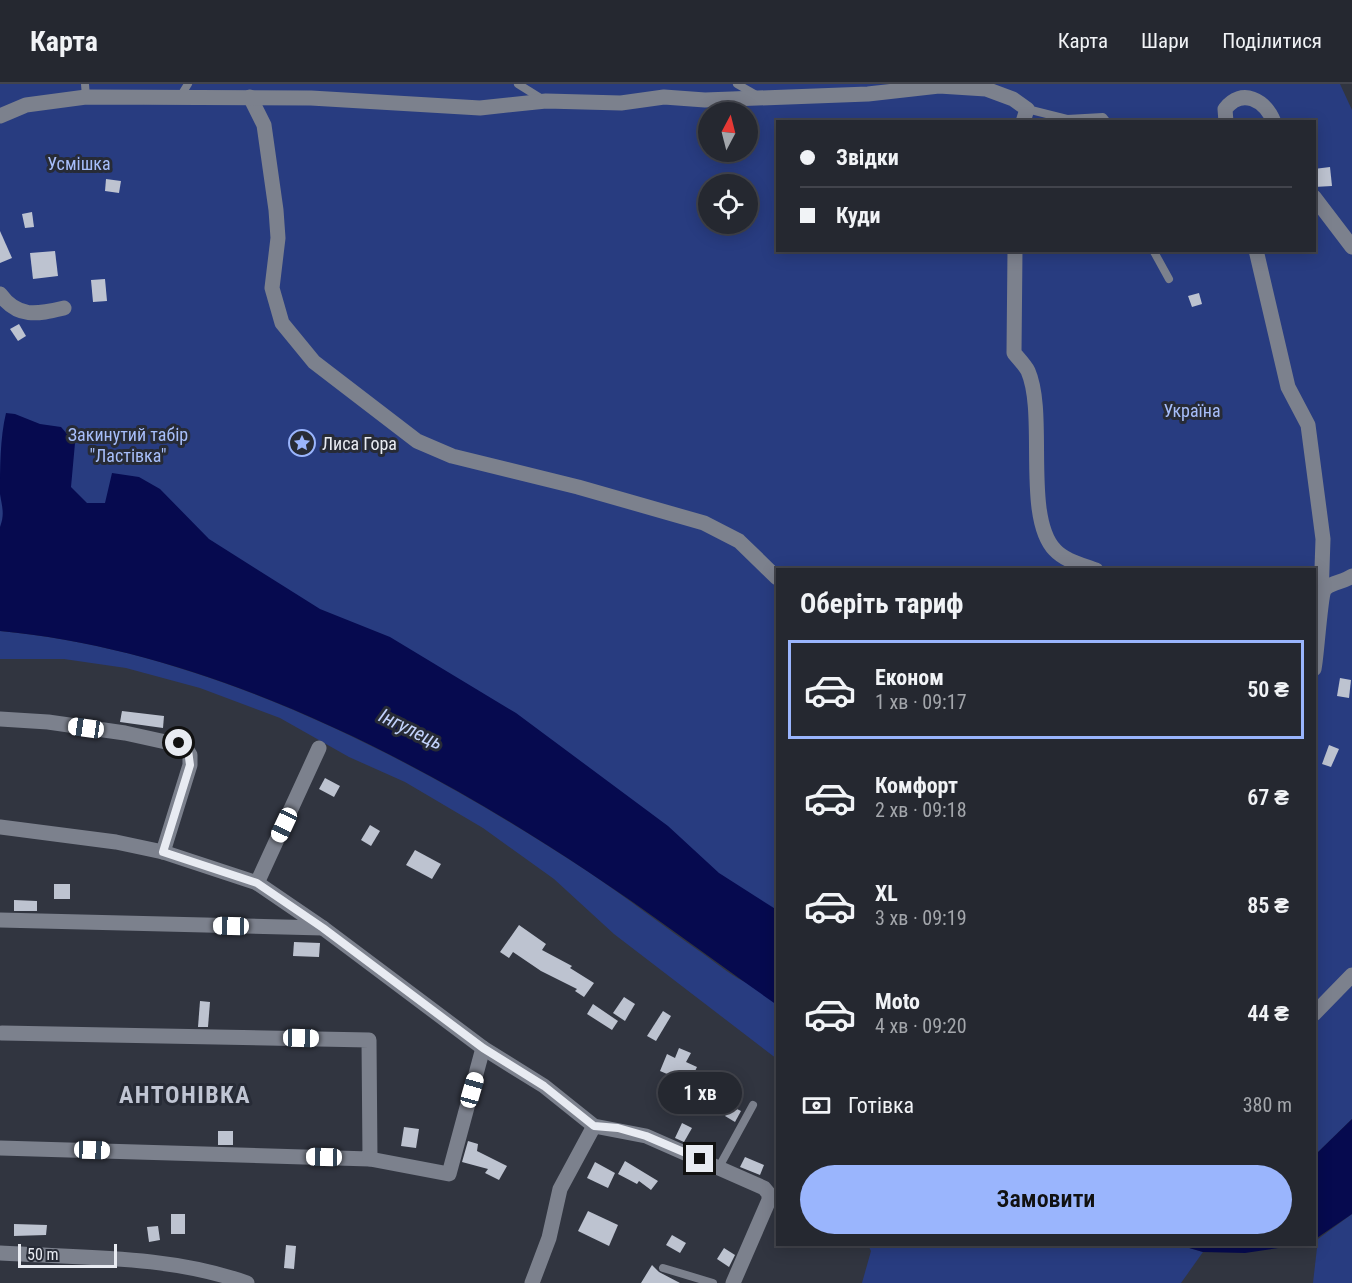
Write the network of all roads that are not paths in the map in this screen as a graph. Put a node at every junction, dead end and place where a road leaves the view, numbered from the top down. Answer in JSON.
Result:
{"nodes":[{"id":1,"x":518,"y":84,"type":"edge"},
{"id":2,"x":737,"y":84,"type":"edge"},
{"id":3,"x":937,"y":85,"type":"edge"},
{"id":4,"x":184,"y":90,"type":"edge"},
{"id":5,"x":85,"y":91,"type":"edge"},
{"id":6,"x":250,"y":97,"type":"junction"},
{"id":7,"x":759,"y":97,"type":"junction"},
{"id":8,"x":546,"y":102,"type":"junction"},
{"id":9,"x":1025,"y":115,"type":"edge"},
{"id":10,"x":0,"y":116,"type":"edge"},
{"id":11,"x":1105,"y":120,"type":"edge"},
{"id":12,"x":1226,"y":120,"type":"edge"},
{"id":13,"x":1273,"y":120,"type":"edge"},
{"id":14,"x":1316,"y":200,"type":"edge"},
{"id":15,"x":1352,"y":247,"type":"edge"},
{"id":16,"x":1016,"y":252,"type":"edge"},
{"id":17,"x":1154,"y":252,"type":"edge"},
{"id":18,"x":1256,"y":252,"type":"edge"},
{"id":19,"x":1168,"y":279,"type":"dead end"},
{"id":20,"x":0,"y":294,"type":"edge"},
{"id":21,"x":64,"y":308,"type":"dead end"},
{"id":22,"x":1091,"y":568,"type":"edge"},
{"id":23,"x":1352,"y":576,"type":"edge"},
{"id":24,"x":776,"y":577,"type":"edge"},
{"id":25,"x":1317,"y":598,"type":"edge"},
{"id":26,"x":1316,"y":659,"type":"edge"},
{"id":27,"x":0,"y":720,"type":"edge"},
{"id":28,"x":319,"y":748,"type":"dead end"},
{"id":29,"x":0,"y":827,"type":"edge"},
{"id":30,"x":163,"y":852,"type":"junction"},
{"id":31,"x":257,"y":883,"type":"junction"},
{"id":32,"x":0,"y":920,"type":"edge"},
{"id":33,"x":323,"y":928,"type":"junction"},
{"id":34,"x":1352,"y":975,"type":"edge"},
{"id":35,"x":1316,"y":1012,"type":"edge"},
{"id":36,"x":2,"y":1033,"type":"dead end"},
{"id":37,"x":483,"y":1048,"type":"junction"},
{"id":38,"x":753,"y":1105,"type":"dead end"},
{"id":39,"x":594,"y":1126,"type":"junction"},
{"id":40,"x":0,"y":1148,"type":"edge"},
{"id":41,"x":370,"y":1159,"type":"junction"},
{"id":42,"x":719,"y":1167,"type":"junction"},
{"id":43,"x":0,"y":1253,"type":"edge"},
{"id":44,"x":663,"y":1268,"type":"dead end"},
{"id":45,"x":247,"y":1283,"type":"edge"},
{"id":46,"x":532,"y":1283,"type":"edge"},
{"id":47,"x":713,"y":1283,"type":"edge"},
{"id":48,"x":733,"y":1283,"type":"edge"}],
"edges":[{"from":1,"to":8,"type":"lane"},
{"from":2,"to":7,"type":"lane"},
{"from":3,"to":7,"type":"street"},
{"from":3,"to":9,"type":"street"},
{"from":4,"to":5,"type":"street"},
{"from":4,"to":6,"type":"street"},
{"from":5,"to":10,"type":"street"},
{"from":6,"to":8,"type":"street"},
{"from":6,"to":24,"type":"street"},
{"from":7,"to":8,"type":"street"},
{"from":9,"to":11,"type":"lane"},
{"from":12,"to":13,"type":"street"},
{"from":14,"to":15,"type":"street"},
{"from":16,"to":22,"type":"street"},
{"from":17,"to":19,"type":"lane"},
{"from":18,"to":25,"type":"street"},
{"from":20,"to":21,"type":"street"},
{"from":23,"to":25,"type":"street"},
{"from":25,"to":26,"type":"street"},
{"from":27,"to":30,"type":"street"},
{"from":28,"to":31,"type":"street"},
{"from":29,"to":30,"type":"street"},
{"from":30,"to":31,"type":"street"},
{"from":31,"to":33,"type":"street"},
{"from":32,"to":33,"type":"street"},
{"from":33,"to":37,"type":"street"},
{"from":34,"to":35,"type":"street"},
{"from":36,"to":41,"type":"street"},
{"from":37,"to":39,"type":"street"},
{"from":37,"to":41,"type":"street"},
{"from":38,"to":42,"type":"lane"},
{"from":39,"to":42,"type":"street"},
{"from":39,"to":46,"type":"street"},
{"from":40,"to":41,"type":"street"},
{"from":42,"to":48,"type":"street"},
{"from":43,"to":45,"type":"street"},
{"from":44,"to":47,"type":"lane"}]}
